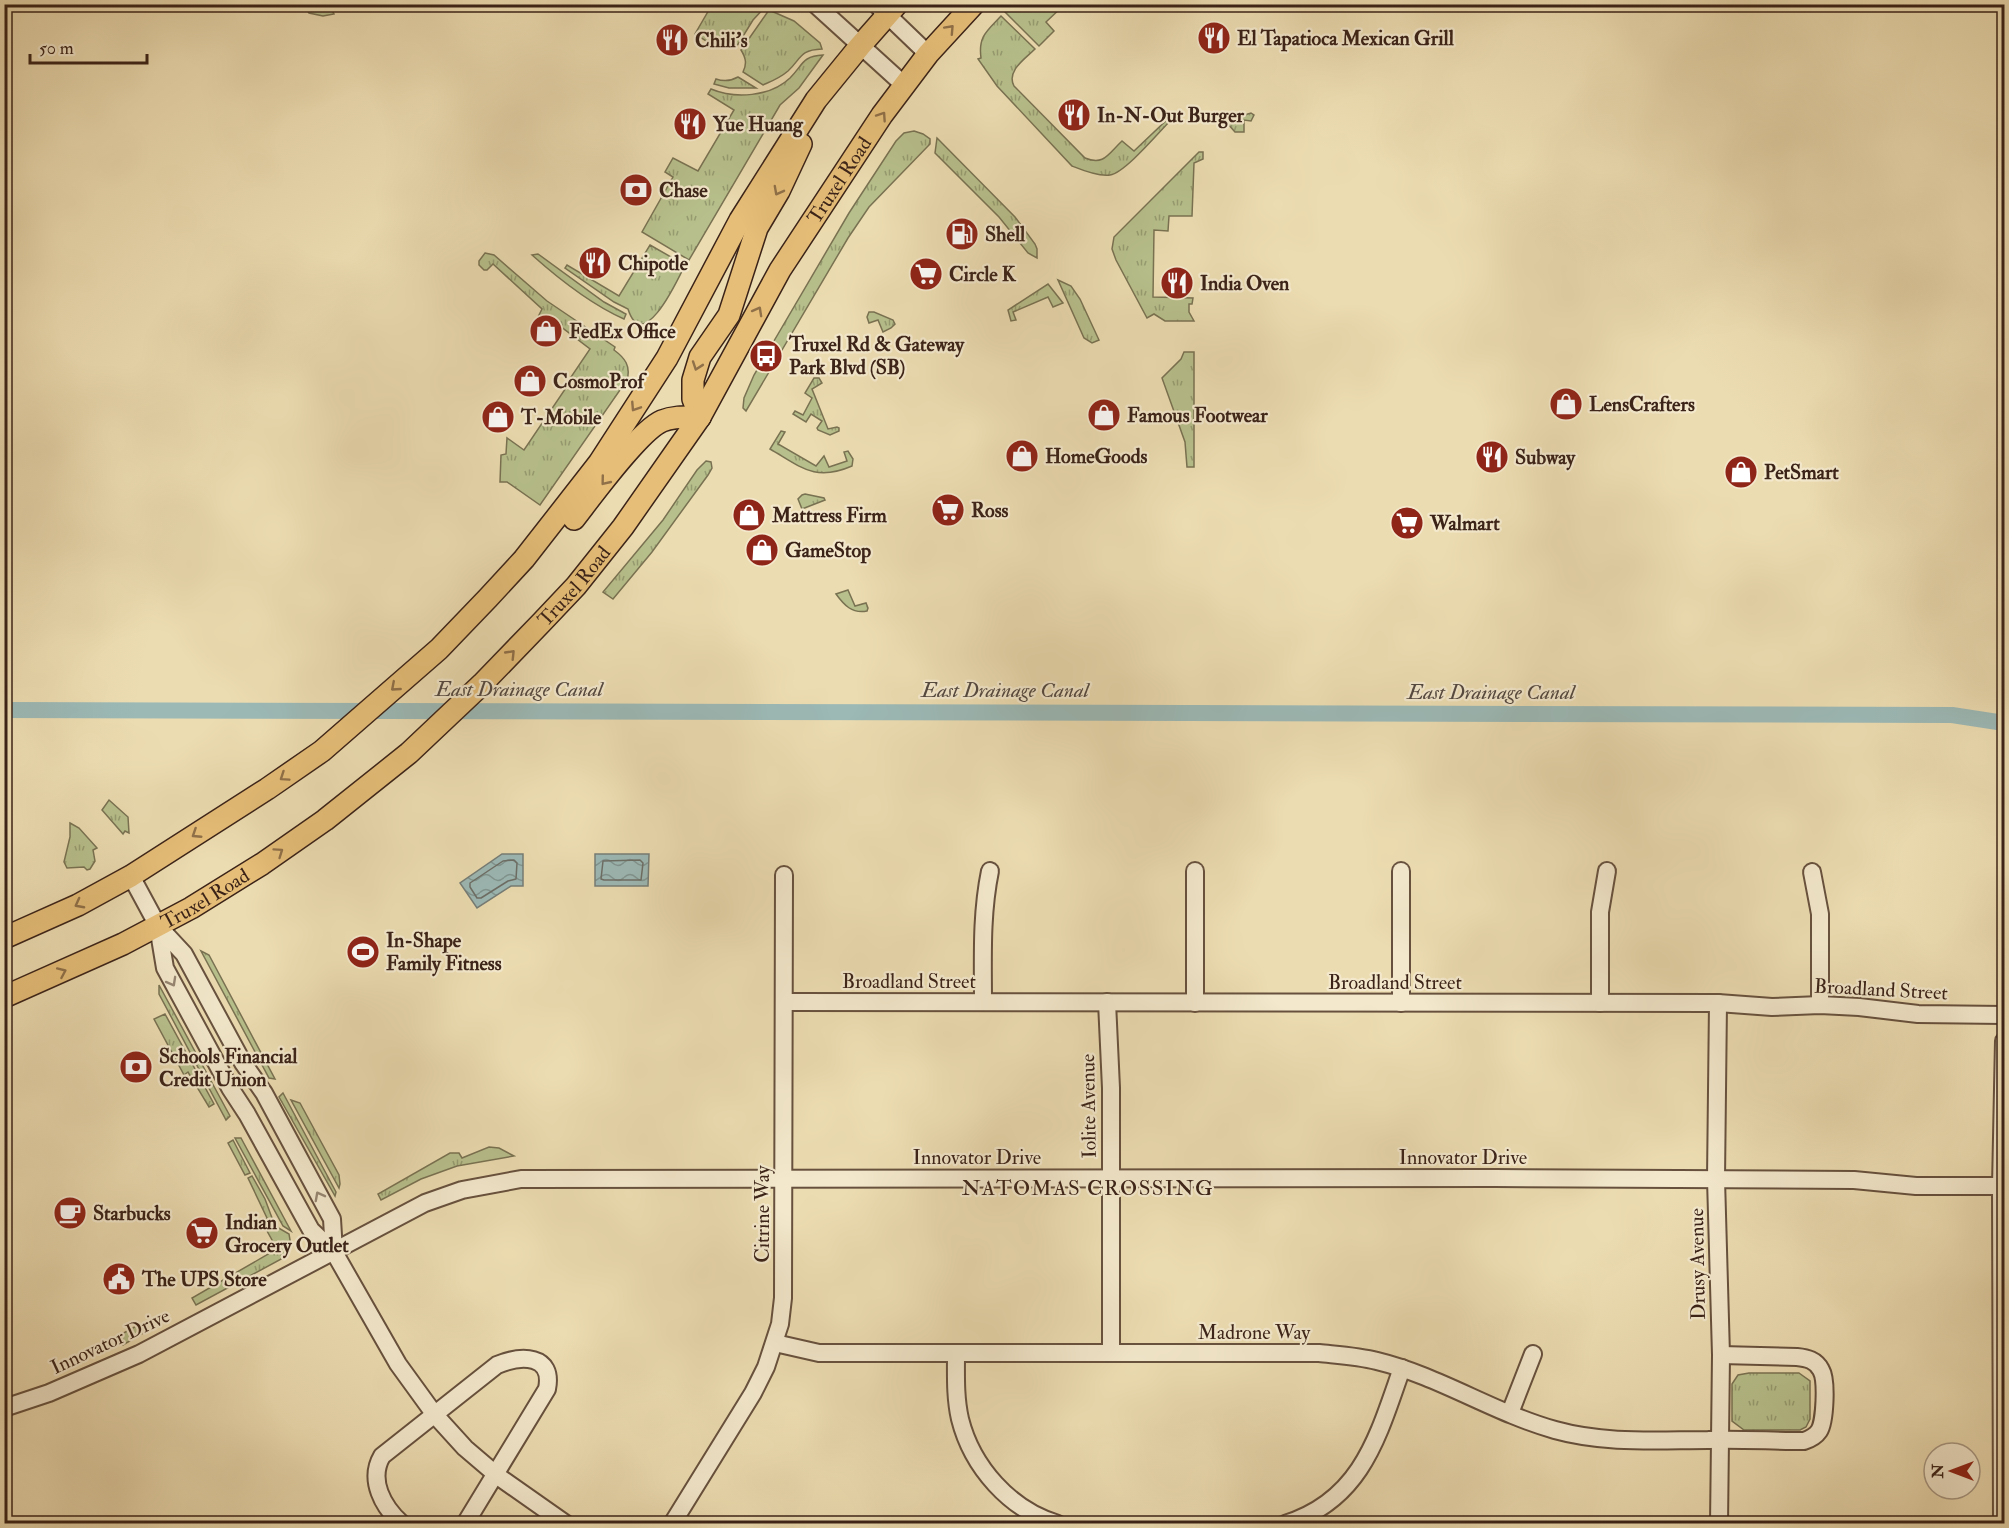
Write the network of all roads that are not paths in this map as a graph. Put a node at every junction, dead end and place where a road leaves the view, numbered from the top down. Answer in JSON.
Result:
{"nodes":[{"id":1,"x":815,"y":4,"type":"edge"},
{"id":2,"x":974,"y":4,"type":"edge"},
{"id":3,"x":887,"y":8,"type":"edge"},
{"id":4,"x":860,"y":46,"type":"junction"},
{"id":5,"x":928,"y":54,"type":"junction"},
{"id":6,"x":832,"y":82,"type":"junction"},
{"id":7,"x":903,"y":84,"type":"junction"},
{"id":8,"x":700,"y":417,"type":"junction"},
{"id":9,"x":488,"y":598,"type":"junction"},
{"id":10,"x":990,"y":871,"type":"dead end"},
{"id":11,"x":1195,"y":871,"type":"dead end"},
{"id":12,"x":1401,"y":871,"type":"dead end"},
{"id":13,"x":1607,"y":872,"type":"dead end"},
{"id":14,"x":1812,"y":872,"type":"dead end"},
{"id":15,"x":784,"y":875,"type":"dead end"},
{"id":16,"x":131,"y":876,"type":"junction"},
{"id":17,"x":158,"y":926,"type":"junction"},
{"id":18,"x":4,"y":938,"type":"edge"},
{"id":19,"x":4,"y":996,"type":"edge"},
{"id":20,"x":784,"y":1002,"type":"junction"},
{"id":21,"x":983,"y":1002,"type":"junction"},
{"id":22,"x":1107,"y":1002,"type":"junction"},
{"id":23,"x":1195,"y":1003,"type":"junction"},
{"id":24,"x":1401,"y":1003,"type":"junction"},
{"id":25,"x":1599,"y":1003,"type":"junction"},
{"id":26,"x":1718,"y":1003,"type":"junction"},
{"id":27,"x":1820,"y":1005,"type":"junction"},
{"id":28,"x":2004,"y":1015,"type":"edge"},
{"id":29,"x":2004,"y":1041,"type":"edge"},
{"id":30,"x":1110,"y":1178,"type":"junction"},
{"id":31,"x":783,"y":1179,"type":"junction"},
{"id":32,"x":1716,"y":1179,"type":"junction"},
{"id":33,"x":2001,"y":1186,"type":"junction"},
{"id":34,"x":334,"y":1252,"type":"junction"},
{"id":35,"x":775,"y":1343,"type":"junction"},
{"id":36,"x":956,"y":1353,"type":"junction"},
{"id":37,"x":1111,"y":1353,"type":"junction"},
{"id":38,"x":1533,"y":1354,"type":"dead end"},
{"id":39,"x":1721,"y":1355,"type":"junction"},
{"id":40,"x":1402,"y":1368,"type":"junction"},
{"id":41,"x":4,"y":1408,"type":"edge"},
{"id":42,"x":1510,"y":1413,"type":"junction"},
{"id":43,"x":435,"y":1415,"type":"junction"},
{"id":44,"x":1720,"y":1440,"type":"junction"},
{"id":45,"x":495,"y":1473,"type":"junction"},
{"id":46,"x":402,"y":1524,"type":"edge"},
{"id":47,"x":465,"y":1524,"type":"edge"},
{"id":48,"x":566,"y":1524,"type":"edge"},
{"id":49,"x":672,"y":1524,"type":"edge"},
{"id":50,"x":1058,"y":1524,"type":"edge"},
{"id":51,"x":1285,"y":1524,"type":"edge"},
{"id":52,"x":1719,"y":1524,"type":"edge"},
{"id":53,"x":2002,"y":1524,"type":"edge"}],
"edges":[{"from":1,"to":4,"type":"street"},
{"from":5,"to":2,"type":"main road","name":"Truxel Road","one_way":true},
{"from":3,"to":4,"type":"main road"},
{"from":3,"to":5,"type":"street"},
{"from":4,"to":6,"type":"main road"},
{"from":4,"to":7,"type":"street"},
{"from":5,"to":7,"type":"main road","name":"Truxel Road"},
{"from":6,"to":8,"type":"main road","one_way":true},
{"from":6,"to":9,"type":"main road","one_way":true},
{"from":8,"to":7,"type":"main road","name":"Truxel Road","one_way":true},
{"from":8,"to":9,"type":"main road","one_way":true},
{"from":17,"to":8,"type":"main road","name":"Truxel Road","one_way":true},
{"from":9,"to":16,"type":"main road","one_way":true},
{"from":10,"to":21,"type":"street"},
{"from":11,"to":23,"type":"street"},
{"from":12,"to":24,"type":"street"},
{"from":13,"to":25,"type":"street"},
{"from":14,"to":27,"type":"street"},
{"from":15,"to":20,"type":"street","name":"Citrine Way"},
{"from":16,"to":17,"type":"street"},
{"from":16,"to":18,"type":"main road","one_way":true},
{"from":19,"to":17,"type":"main road","name":"Truxel Road","one_way":true},
{"from":17,"to":34,"type":"street","one_way":true},
{"from":34,"to":17,"type":"street","one_way":true},
{"from":20,"to":21,"type":"street","name":"Broadland Street"},
{"from":20,"to":31,"type":"street","name":"Citrine Way"},
{"from":21,"to":22,"type":"street","name":"Broadland Street"},
{"from":22,"to":23,"type":"street","name":"Broadland Street"},
{"from":22,"to":30,"type":"street","name":"Iolite Avenue"},
{"from":23,"to":24,"type":"street","name":"Broadland Street"},
{"from":24,"to":25,"type":"street","name":"Broadland Street"},
{"from":25,"to":26,"type":"street","name":"Broadland Street"},
{"from":26,"to":27,"type":"street","name":"Broadland Street"},
{"from":26,"to":32,"type":"street","name":"Drusy Avenue"},
{"from":27,"to":28,"type":"street","name":"Broadland Street"},
{"from":29,"to":33,"type":"street"},
{"from":30,"to":31,"type":"street","name":"Innovator Drive"},
{"from":30,"to":32,"type":"street","name":"Innovator Drive"},
{"from":30,"to":37,"type":"street","name":"Iolite Avenue"},
{"from":31,"to":34,"type":"street","name":"Innovator Drive"},
{"from":31,"to":35,"type":"street","name":"Citrine Way"},
{"from":32,"to":33,"type":"street","name":"Innovator Drive"},
{"from":32,"to":39,"type":"street","name":"Drusy Avenue"},
{"from":33,"to":53,"type":"street"},
{"from":34,"to":41,"type":"street","name":"Innovator Drive"},
{"from":34,"to":43,"type":"street"},
{"from":35,"to":36,"type":"street","name":"Madrone Way"},
{"from":35,"to":49,"type":"street","name":"Citrine Way"},
{"from":36,"to":37,"type":"street","name":"Madrone Way"},
{"from":36,"to":50,"type":"street"},
{"from":37,"to":40,"type":"street","name":"Madrone Way"},
{"from":38,"to":42,"type":"street"},
{"from":39,"to":44,"type":"street","name":"Drusy Avenue"},
{"from":39,"to":44,"type":"street","name":"Madrone Way"},
{"from":40,"to":42,"type":"street","name":"Madrone Way"},
{"from":40,"to":51,"type":"street"},
{"from":42,"to":44,"type":"street","name":"Madrone Way"},
{"from":43,"to":45,"type":"street"},
{"from":43,"to":45,"type":"street"},
{"from":43,"to":46,"type":"street"},
{"from":44,"to":52,"type":"street","name":"Drusy Avenue"},
{"from":45,"to":47,"type":"street"},
{"from":45,"to":48,"type":"street"}]}
